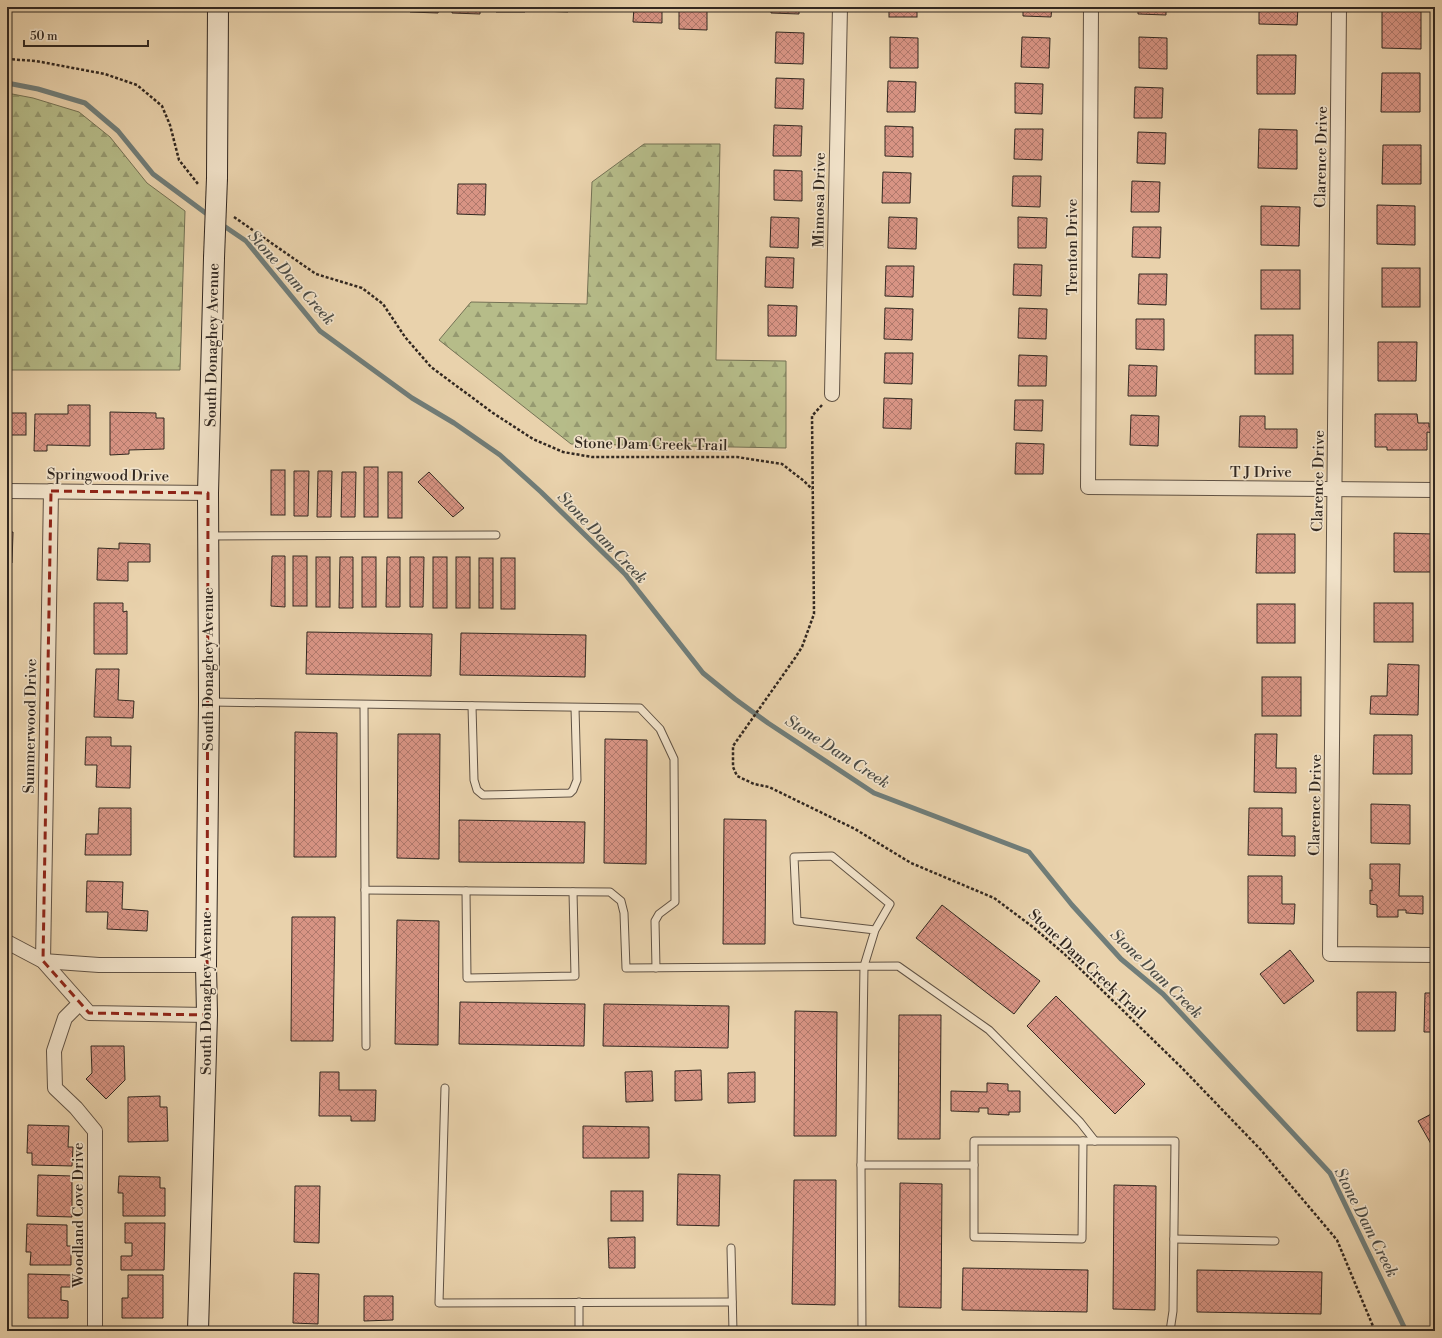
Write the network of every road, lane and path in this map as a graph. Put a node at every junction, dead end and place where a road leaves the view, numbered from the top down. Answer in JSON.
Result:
{"nodes":[{"id":1,"x":218,"y":7,"type":"edge"},
{"id":2,"x":840,"y":7,"type":"edge"},
{"id":3,"x":1091,"y":7,"type":"edge"},
{"id":4,"x":1339,"y":7,"type":"edge"},
{"id":5,"x":7,"y":58,"type":"edge"},
{"id":6,"x":210,"y":184,"type":"junction"},
{"id":7,"x":228,"y":213,"type":"dead end"},
{"id":8,"x":832,"y":394,"type":"joint"},
{"id":9,"x":1088,"y":487,"type":"joint"},
{"id":10,"x":812,"y":489,"type":"junction"},
{"id":11,"x":1334,"y":489,"type":"junction"},
{"id":12,"x":1435,"y":490,"type":"edge"},
{"id":13,"x":7,"y":491,"type":"edge"},
{"id":14,"x":51,"y":491,"type":"junction"},
{"id":15,"x":208,"y":493,"type":"junction"},
{"id":16,"x":496,"y":535,"type":"dead end"},
{"id":17,"x":208,"y":536,"type":"junction"},
{"id":18,"x":209,"y":702,"type":"junction"},
{"id":19,"x":364,"y":704,"type":"junction"},
{"id":20,"x":472,"y":706,"type":"junction"},
{"id":21,"x":575,"y":708,"type":"junction"},
{"id":22,"x":365,"y":890,"type":"junction"},
{"id":23,"x":466,"y":891,"type":"junction"},
{"id":24,"x":573,"y":892,"type":"junction"},
{"id":25,"x":875,"y":930,"type":"junction"},
{"id":26,"x":7,"y":942,"type":"edge"},
{"id":27,"x":1435,"y":955,"type":"edge"},
{"id":28,"x":43,"y":961,"type":"junction"},
{"id":29,"x":206,"y":965,"type":"junction"},
{"id":30,"x":864,"y":966,"type":"junction"},
{"id":31,"x":656,"y":968,"type":"junction"},
{"id":32,"x":80,"y":1003,"type":"junction"},
{"id":33,"x":207,"y":1016,"type":"junction"},
{"id":34,"x":366,"y":1046,"type":"dead end"},
{"id":35,"x":444,"y":1088,"type":"dead end"},
{"id":36,"x":1083,"y":1141,"type":"junction"},
{"id":37,"x":1095,"y":1141,"type":"junction"},
{"id":38,"x":861,"y":1165,"type":"junction"},
{"id":39,"x":974,"y":1165,"type":"junction"},
{"id":40,"x":1174,"y":1239,"type":"junction"},
{"id":41,"x":1274,"y":1241,"type":"dead end"},
{"id":42,"x":731,"y":1248,"type":"dead end"},
{"id":43,"x":579,"y":1302,"type":"junction"},
{"id":44,"x":732,"y":1302,"type":"junction"},
{"id":45,"x":95,"y":1331,"type":"edge"},
{"id":46,"x":198,"y":1331,"type":"edge"},
{"id":47,"x":579,"y":1331,"type":"edge"},
{"id":48,"x":733,"y":1331,"type":"edge"},
{"id":49,"x":862,"y":1331,"type":"edge"},
{"id":50,"x":1170,"y":1331,"type":"edge"},
{"id":51,"x":1375,"y":1331,"type":"edge"}],
"edges":[{"from":1,"to":6,"type":"street","name":"South Donaghey Avenue"},
{"from":2,"to":8,"type":"street","name":"Mimosa Drive"},
{"from":3,"to":9,"type":"street","name":"Trenton Drive"},
{"from":4,"to":11,"type":"street","name":"Clarence Drive"},
{"from":5,"to":6,"type":"path"},
{"from":6,"to":15,"type":"street","name":"South Donaghey Avenue","bridge":true},
{"from":7,"to":10,"type":"path","name":"Stone Dam Creek Trail"},
{"from":8,"to":10,"type":"path","name":"Stone Dam Creek Trail"},
{"from":9,"to":11,"type":"street","name":"T J Drive"},
{"from":10,"to":51,"type":"path","name":"Stone Dam Creek Trail"},
{"from":11,"to":12,"type":"street","name":"T J Drive"},
{"from":11,"to":27,"type":"street","name":"Clarence Drive"},
{"from":13,"to":14,"type":"street","name":"Springwood Drive"},
{"from":14,"to":15,"type":"street","name":"Springwood Drive"},
{"from":14,"to":28,"type":"street","name":"Summerwood Drive"},
{"from":15,"to":17,"type":"street","name":"South Donaghey Avenue"},
{"from":16,"to":17,"type":"lane"},
{"from":17,"to":18,"type":"street","name":"South Donaghey Avenue"},
{"from":18,"to":19,"type":"lane"},
{"from":18,"to":29,"type":"street","name":"South Donaghey Avenue"},
{"from":19,"to":20,"type":"lane"},
{"from":19,"to":22,"type":"lane"},
{"from":20,"to":21,"type":"lane"},
{"from":20,"to":21,"type":"lane"},
{"from":21,"to":31,"type":"lane"},
{"from":22,"to":23,"type":"lane"},
{"from":22,"to":34,"type":"lane"},
{"from":23,"to":24,"type":"lane"},
{"from":23,"to":24,"type":"lane"},
{"from":24,"to":31,"type":"lane"},
{"from":25,"to":25,"type":"lane"},
{"from":25,"to":30,"type":"lane"},
{"from":26,"to":28,"type":"street"},
{"from":28,"to":29,"type":"street"},
{"from":28,"to":32,"type":"street"},
{"from":29,"to":33,"type":"street","name":"South Donaghey Avenue"},
{"from":30,"to":31,"type":"lane"},
{"from":30,"to":37,"type":"lane"},
{"from":30,"to":38,"type":"lane"},
{"from":32,"to":33,"type":"street"},
{"from":32,"to":45,"type":"street","name":"Woodland Cove Drive"},
{"from":33,"to":46,"type":"street","name":"South Donaghey Avenue"},
{"from":35,"to":43,"type":"lane"},
{"from":36,"to":37,"type":"lane"},
{"from":36,"to":39,"type":"lane"},
{"from":36,"to":39,"type":"lane"},
{"from":37,"to":40,"type":"lane"},
{"from":38,"to":39,"type":"lane"},
{"from":38,"to":49,"type":"lane"},
{"from":40,"to":41,"type":"lane"},
{"from":40,"to":50,"type":"lane"},
{"from":42,"to":44,"type":"lane"},
{"from":43,"to":44,"type":"lane"},
{"from":43,"to":47,"type":"lane"},
{"from":44,"to":48,"type":"lane"}]}
